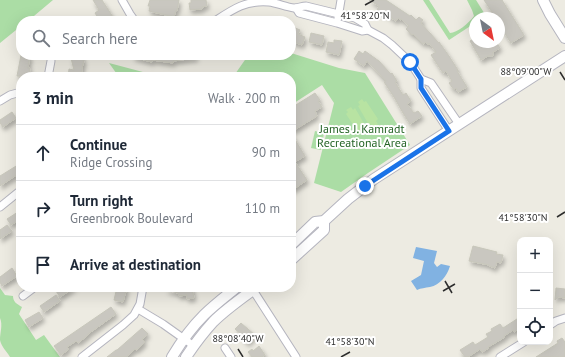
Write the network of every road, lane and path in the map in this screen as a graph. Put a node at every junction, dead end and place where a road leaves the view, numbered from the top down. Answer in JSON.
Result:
{"nodes":[{"id":1,"x":122,"y":0,"type":"edge"},
{"id":2,"x":341,"y":0,"type":"edge"},
{"id":3,"x":543,"y":0,"type":"edge"},
{"id":4,"x":296,"y":8,"type":"junction"},
{"id":5,"x":339,"y":14,"type":"junction"},
{"id":6,"x":131,"y":16,"type":"edge"},
{"id":7,"x":222,"y":16,"type":"edge"},
{"id":8,"x":337,"y":23,"type":"junction"},
{"id":9,"x":368,"y":30,"type":"junction"},
{"id":10,"x":565,"y":38,"type":"edge"},
{"id":11,"x":565,"y":56,"type":"edge"},
{"id":12,"x":51,"y":61,"type":"dead end"},
{"id":13,"x":49,"y":72,"type":"edge"},
{"id":14,"x":421,"y":79,"type":"junction"},
{"id":15,"x":16,"y":93,"type":"edge"},
{"id":16,"x":0,"y":101,"type":"edge"},
{"id":17,"x":459,"y":124,"type":"junction"},
{"id":18,"x":449,"y":131,"type":"junction"},
{"id":19,"x":16,"y":194,"type":"edge"},
{"id":20,"x":0,"y":207,"type":"edge"},
{"id":21,"x":324,"y":221,"type":"junction"},
{"id":22,"x":296,"y":240,"type":"edge"},
{"id":23,"x":296,"y":255,"type":"edge"},
{"id":24,"x":28,"y":292,"type":"edge"},
{"id":25,"x":142,"y":292,"type":"edge"},
{"id":26,"x":231,"y":292,"type":"edge"},
{"id":27,"x":249,"y":292,"type":"edge"},
{"id":28,"x":256,"y":292,"type":"edge"},
{"id":29,"x":23,"y":296,"type":"dead end"},
{"id":30,"x":138,"y":309,"type":"junction"},
{"id":31,"x":565,"y":318,"type":"edge"},
{"id":32,"x":553,"y":323,"type":"edge"},
{"id":33,"x":184,"y":339,"type":"junction"},
{"id":34,"x":519,"y":345,"type":"edge"},
{"id":35,"x":194,"y":346,"type":"junction"},
{"id":36,"x":225,"y":348,"type":"dead end"},
{"id":37,"x":82,"y":357,"type":"edge"},
{"id":38,"x":172,"y":357,"type":"edge"},
{"id":39,"x":186,"y":357,"type":"edge"},
{"id":40,"x":231,"y":357,"type":"edge"},
{"id":41,"x":296,"y":357,"type":"edge"},
{"id":42,"x":500,"y":357,"type":"edge"}],
"edges":[{"from":1,"to":6,"type":"street"},
{"from":2,"to":5,"type":"street"},
{"from":3,"to":10,"type":"main road"},
{"from":4,"to":5,"type":"street"},
{"from":4,"to":7,"type":"street"},
{"from":4,"to":8,"type":"street"},
{"from":5,"to":8,"type":"street"},
{"from":5,"to":9,"type":"street"},
{"from":8,"to":9,"type":"street"},
{"from":9,"to":14,"type":"street"},
{"from":11,"to":17,"type":"main road"},
{"from":12,"to":13,"type":"street"},
{"from":14,"to":17,"type":"street"},
{"from":14,"to":18,"type":"street"},
{"from":15,"to":16,"type":"street"},
{"from":17,"to":18,"type":"main road"},
{"from":18,"to":21,"type":"main road"},
{"from":19,"to":20,"type":"street"},
{"from":21,"to":22,"type":"main road"},
{"from":21,"to":23,"type":"main road"},
{"from":24,"to":29,"type":"street"},
{"from":25,"to":30,"type":"street"},
{"from":26,"to":33,"type":"main road"},
{"from":27,"to":35,"type":"main road"},
{"from":28,"to":41,"type":"street"},
{"from":30,"to":33,"type":"street"},
{"from":30,"to":37,"type":"street"},
{"from":31,"to":32,"type":"street"},
{"from":33,"to":35,"type":"street"},
{"from":33,"to":38,"type":"main road"},
{"from":34,"to":42,"type":"street"},
{"from":35,"to":39,"type":"main road"},
{"from":36,"to":40,"type":"street"}]}
